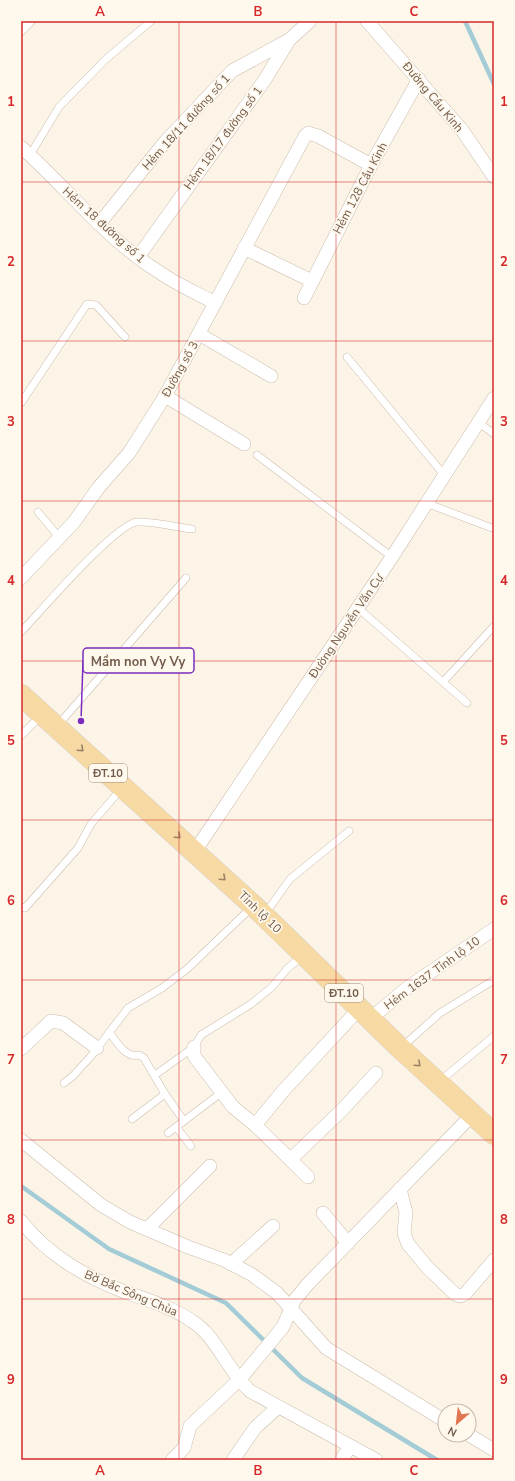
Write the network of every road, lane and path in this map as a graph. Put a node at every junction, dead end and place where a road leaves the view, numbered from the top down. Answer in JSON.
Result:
{"nodes":[{"id":1,"x":28,"y":21,"type":"edge"},
{"id":2,"x":151,"y":21,"type":"edge"},
{"id":3,"x":310,"y":21,"type":"edge"},
{"id":4,"x":367,"y":21,"type":"edge"},
{"id":5,"x":21,"y":28,"type":"edge"},
{"id":6,"x":289,"y":40,"type":"junction"},
{"id":7,"x":419,"y":79,"type":"junction"},
{"id":8,"x":25,"y":151,"type":"edge"},
{"id":9,"x":371,"y":165,"type":"junction"},
{"id":10,"x":494,"y":177,"type":"edge"},
{"id":11,"x":99,"y":224,"type":"junction"},
{"id":12,"x":244,"y":248,"type":"junction"},
{"id":13,"x":138,"y":257,"type":"junction"},
{"id":14,"x":312,"y":281,"type":"junction"},
{"id":15,"x":304,"y":298,"type":"dead end"},
{"id":16,"x":215,"y":303,"type":"junction"},
{"id":17,"x":199,"y":334,"type":"junction"},
{"id":18,"x":125,"y":338,"type":"dead end"},
{"id":19,"x":347,"y":357,"type":"dead end"},
{"id":20,"x":271,"y":376,"type":"dead end"},
{"id":21,"x":165,"y":396,"type":"junction"},
{"id":22,"x":494,"y":398,"type":"edge"},
{"id":23,"x":21,"y":403,"type":"edge"},
{"id":24,"x":478,"y":422,"type":"junction"},
{"id":25,"x":494,"y":434,"type":"edge"},
{"id":26,"x":244,"y":444,"type":"dead end"},
{"id":27,"x":257,"y":455,"type":"dead end"},
{"id":28,"x":444,"y":475,"type":"junction"},
{"id":29,"x":426,"y":504,"type":"junction"},
{"id":30,"x":38,"y":512,"type":"dead end"},
{"id":31,"x":492,"y":528,"type":"dead end"},
{"id":32,"x":192,"y":529,"type":"dead end"},
{"id":33,"x":59,"y":537,"type":"junction"},
{"id":34,"x":392,"y":557,"type":"junction"},
{"id":35,"x":21,"y":578,"type":"edge"},
{"id":36,"x":186,"y":578,"type":"dead end"},
{"id":37,"x":358,"y":608,"type":"junction"},
{"id":38,"x":494,"y":626,"type":"edge"},
{"id":39,"x":21,"y":632,"type":"edge"},
{"id":40,"x":444,"y":681,"type":"junction"},
{"id":41,"x":21,"y":695,"type":"edge"},
{"id":42,"x":467,"y":703,"type":"dead end"},
{"id":43,"x":49,"y":720,"type":"junction"},
{"id":44,"x":21,"y":736,"type":"edge"},
{"id":45,"x":123,"y":787,"type":"junction"},
{"id":46,"x":349,"y":831,"type":"dead end"},
{"id":47,"x":195,"y":851,"type":"junction"},
{"id":48,"x":21,"y":907,"type":"edge"},
{"id":49,"x":258,"y":911,"type":"junction"},
{"id":50,"x":494,"y":929,"type":"edge"},
{"id":51,"x":304,"y":954,"type":"junction"},
{"id":52,"x":494,"y":980,"type":"edge"},
{"id":53,"x":365,"y":1013,"type":"junction"},
{"id":54,"x":109,"y":1032,"type":"junction"},
{"id":55,"x":494,"y":1036,"type":"edge"},
{"id":56,"x":23,"y":1047,"type":"edge"},
{"id":57,"x":97,"y":1048,"type":"junction"},
{"id":58,"x":194,"y":1048,"type":"junction"},
{"id":59,"x":400,"y":1048,"type":"junction"},
{"id":60,"x":376,"y":1073,"type":"dead end"},
{"id":61,"x":155,"y":1075,"type":"junction"},
{"id":62,"x":64,"y":1082,"type":"dead end"},
{"id":63,"x":438,"y":1083,"type":"junction"},
{"id":64,"x":221,"y":1093,"type":"junction"},
{"id":65,"x":165,"y":1094,"type":"junction"},
{"id":66,"x":473,"y":1114,"type":"junction"},
{"id":67,"x":132,"y":1119,"type":"dead end"},
{"id":68,"x":184,"y":1121,"type":"junction"},
{"id":69,"x":255,"y":1125,"type":"junction"},
{"id":70,"x":176,"y":1127,"type":"junction"},
{"id":71,"x":168,"y":1133,"type":"dead end"},
{"id":72,"x":494,"y":1134,"type":"edge"},
{"id":73,"x":21,"y":1140,"type":"edge"},
{"id":74,"x":191,"y":1146,"type":"dead end"},
{"id":75,"x":291,"y":1159,"type":"junction"},
{"id":76,"x":210,"y":1166,"type":"dead end"},
{"id":77,"x":308,"y":1177,"type":"dead end"},
{"id":78,"x":400,"y":1189,"type":"junction"},
{"id":79,"x":323,"y":1213,"type":"dead end"},
{"id":80,"x":21,"y":1221,"type":"edge"},
{"id":81,"x":273,"y":1226,"type":"dead end"},
{"id":82,"x":147,"y":1229,"type":"junction"},
{"id":83,"x":348,"y":1243,"type":"junction"},
{"id":84,"x":494,"y":1260,"type":"edge"},
{"id":85,"x":232,"y":1264,"type":"junction"},
{"id":86,"x":291,"y":1310,"type":"junction"},
{"id":87,"x":240,"y":1380,"type":"junction"},
{"id":88,"x":278,"y":1406,"type":"junction"},
{"id":89,"x":437,"y":1416,"type":"edge"},
{"id":90,"x":477,"y":1440,"type":"edge"},
{"id":91,"x":350,"y":1447,"type":"junction"},
{"id":92,"x":494,"y":1450,"type":"edge"},
{"id":93,"x":172,"y":1460,"type":"edge"},
{"id":94,"x":233,"y":1460,"type":"edge"},
{"id":95,"x":341,"y":1460,"type":"edge"},
{"id":96,"x":376,"y":1460,"type":"edge"}],
"edges":[{"from":1,"to":5,"type":"street"},
{"from":2,"to":8,"type":"lane"},
{"from":3,"to":6,"type":"street","name":"Hẻm 18/17 đường số 1"},
{"from":4,"to":7,"type":"street","name":"Đường Cầu Kinh"},
{"from":6,"to":11,"type":"street","name":"Hẻm 18/11 đường số 1"},
{"from":6,"to":13,"type":"street","name":"Hẻm 18/17 đường số 1"},
{"from":7,"to":9,"type":"street","name":"Hẻm 128 Cầu Kinh"},
{"from":7,"to":10,"type":"street","name":"Đường Cầu Kinh"},
{"from":8,"to":11,"type":"street","name":"Hẻm 18 đường số 1"},
{"from":9,"to":12,"type":"street","name":"Đường số 3"},
{"from":9,"to":14,"type":"street","name":"Hẻm 128 Cầu Kinh"},
{"from":11,"to":13,"type":"street","name":"Hẻm 18 đường số 1"},
{"from":12,"to":14,"type":"street"},
{"from":12,"to":16,"type":"street","name":"Đường số 3"},
{"from":13,"to":16,"type":"street","name":"Hẻm 18 đường số 1"},
{"from":14,"to":15,"type":"street","name":"Hẻm 128 Cầu Kinh"},
{"from":16,"to":17,"type":"street","name":"Đường số 3"},
{"from":17,"to":20,"type":"street"},
{"from":17,"to":21,"type":"street","name":"Đường số 3"},
{"from":18,"to":23,"type":"lane"},
{"from":19,"to":28,"type":"lane"},
{"from":21,"to":26,"type":"street"},
{"from":21,"to":33,"type":"street","name":"Đường số 3"},
{"from":22,"to":24,"type":"street","name":"Đường Nguyễn Văn Cự"},
{"from":24,"to":25,"type":"lane"},
{"from":24,"to":28,"type":"street","name":"Đường Nguyễn Văn Cự"},
{"from":27,"to":34,"type":"lane"},
{"from":28,"to":29,"type":"street","name":"Đường Nguyễn Văn Cự"},
{"from":29,"to":31,"type":"lane"},
{"from":29,"to":34,"type":"street","name":"Đường Nguyễn Văn Cự"},
{"from":30,"to":33,"type":"lane"},
{"from":32,"to":39,"type":"lane"},
{"from":33,"to":35,"type":"street","name":"Đường số 3"},
{"from":34,"to":37,"type":"street","name":"Đường Nguyễn Văn Cự"},
{"from":36,"to":43,"type":"lane"},
{"from":37,"to":40,"type":"lane"},
{"from":37,"to":47,"type":"street","name":"Đường Nguyễn Văn Cự"},
{"from":38,"to":40,"type":"lane"},
{"from":40,"to":42,"type":"lane"},
{"from":41,"to":43,"type":"main road","name":"Tỉnh lộ 10","number":"ĐT.10"},
{"from":43,"to":44,"type":"lane"},
{"from":43,"to":45,"type":"main road","name":"Tỉnh lộ 10","number":"ĐT.10","one_way":true},
{"from":45,"to":47,"type":"main road","name":"Tỉnh lộ 10","number":"ĐT.10","one_way":true},
{"from":45,"to":48,"type":"lane"},
{"from":46,"to":49,"type":"lane"},
{"from":47,"to":49,"type":"main road","name":"Tỉnh lộ 10","number":"ĐT.10","one_way":true},
{"from":49,"to":51,"type":"main road","name":"Tỉnh lộ 10","number":"ĐT.10"},
{"from":49,"to":54,"type":"lane"},
{"from":50,"to":53,"type":"street","name":"Hẻm 1637 Tỉnh lộ 10"},
{"from":51,"to":53,"type":"main road","name":"Tỉnh lộ 10","number":"ĐT.10"},
{"from":51,"to":58,"type":"lane"},
{"from":52,"to":59,"type":"lane"},
{"from":53,"to":59,"type":"main road","name":"Tỉnh lộ 10","number":"ĐT.10"},
{"from":53,"to":69,"type":"street","name":"Hẻm 1637 Tỉnh lộ 10"},
{"from":54,"to":57,"type":"lane"},
{"from":54,"to":61,"type":"lane"},
{"from":55,"to":63,"type":"lane"},
{"from":56,"to":57,"type":"street"},
{"from":57,"to":62,"type":"lane"},
{"from":58,"to":61,"type":"lane"},
{"from":58,"to":64,"type":"street"},
{"from":59,"to":63,"type":"main road","name":"Tỉnh lộ 10","number":"ĐT.10","one_way":true},
{"from":60,"to":75,"type":"street"},
{"from":61,"to":65,"type":"lane"},
{"from":63,"to":66,"type":"main road","name":"Tỉnh lộ 10","number":"ĐT.10"},
{"from":64,"to":68,"type":"lane"},
{"from":64,"to":69,"type":"street"},
{"from":65,"to":67,"type":"lane"},
{"from":65,"to":68,"type":"lane"},
{"from":66,"to":72,"type":"main road","name":"Tỉnh lộ 10","number":"ĐT.10"},
{"from":66,"to":78,"type":"street"},
{"from":68,"to":70,"type":"lane"},
{"from":69,"to":75,"type":"street"},
{"from":70,"to":71,"type":"lane"},
{"from":70,"to":74,"type":"lane"},
{"from":73,"to":82,"type":"street"},
{"from":75,"to":77,"type":"street"},
{"from":76,"to":82,"type":"street"},
{"from":78,"to":83,"type":"street"},
{"from":78,"to":84,"type":"street"},
{"from":79,"to":83,"type":"street"},
{"from":80,"to":87,"type":"street","name":"Bờ Bắc Sông Chùa"},
{"from":81,"to":85,"type":"street"},
{"from":82,"to":85,"type":"street"},
{"from":83,"to":86,"type":"street"},
{"from":85,"to":86,"type":"street"},
{"from":86,"to":87,"type":"street"},
{"from":86,"to":89,"type":"street"},
{"from":87,"to":88,"type":"street","name":"Bờ Bắc Sông Chùa"},
{"from":87,"to":93,"type":"street"},
{"from":88,"to":91,"type":"street","name":"Bờ Bắc Sông Chùa"},
{"from":88,"to":94,"type":"street"},
{"from":90,"to":92,"type":"street"},
{"from":91,"to":95,"type":"street"},
{"from":91,"to":96,"type":"street","name":"Bờ Bắc Sông Chùa"}]}
